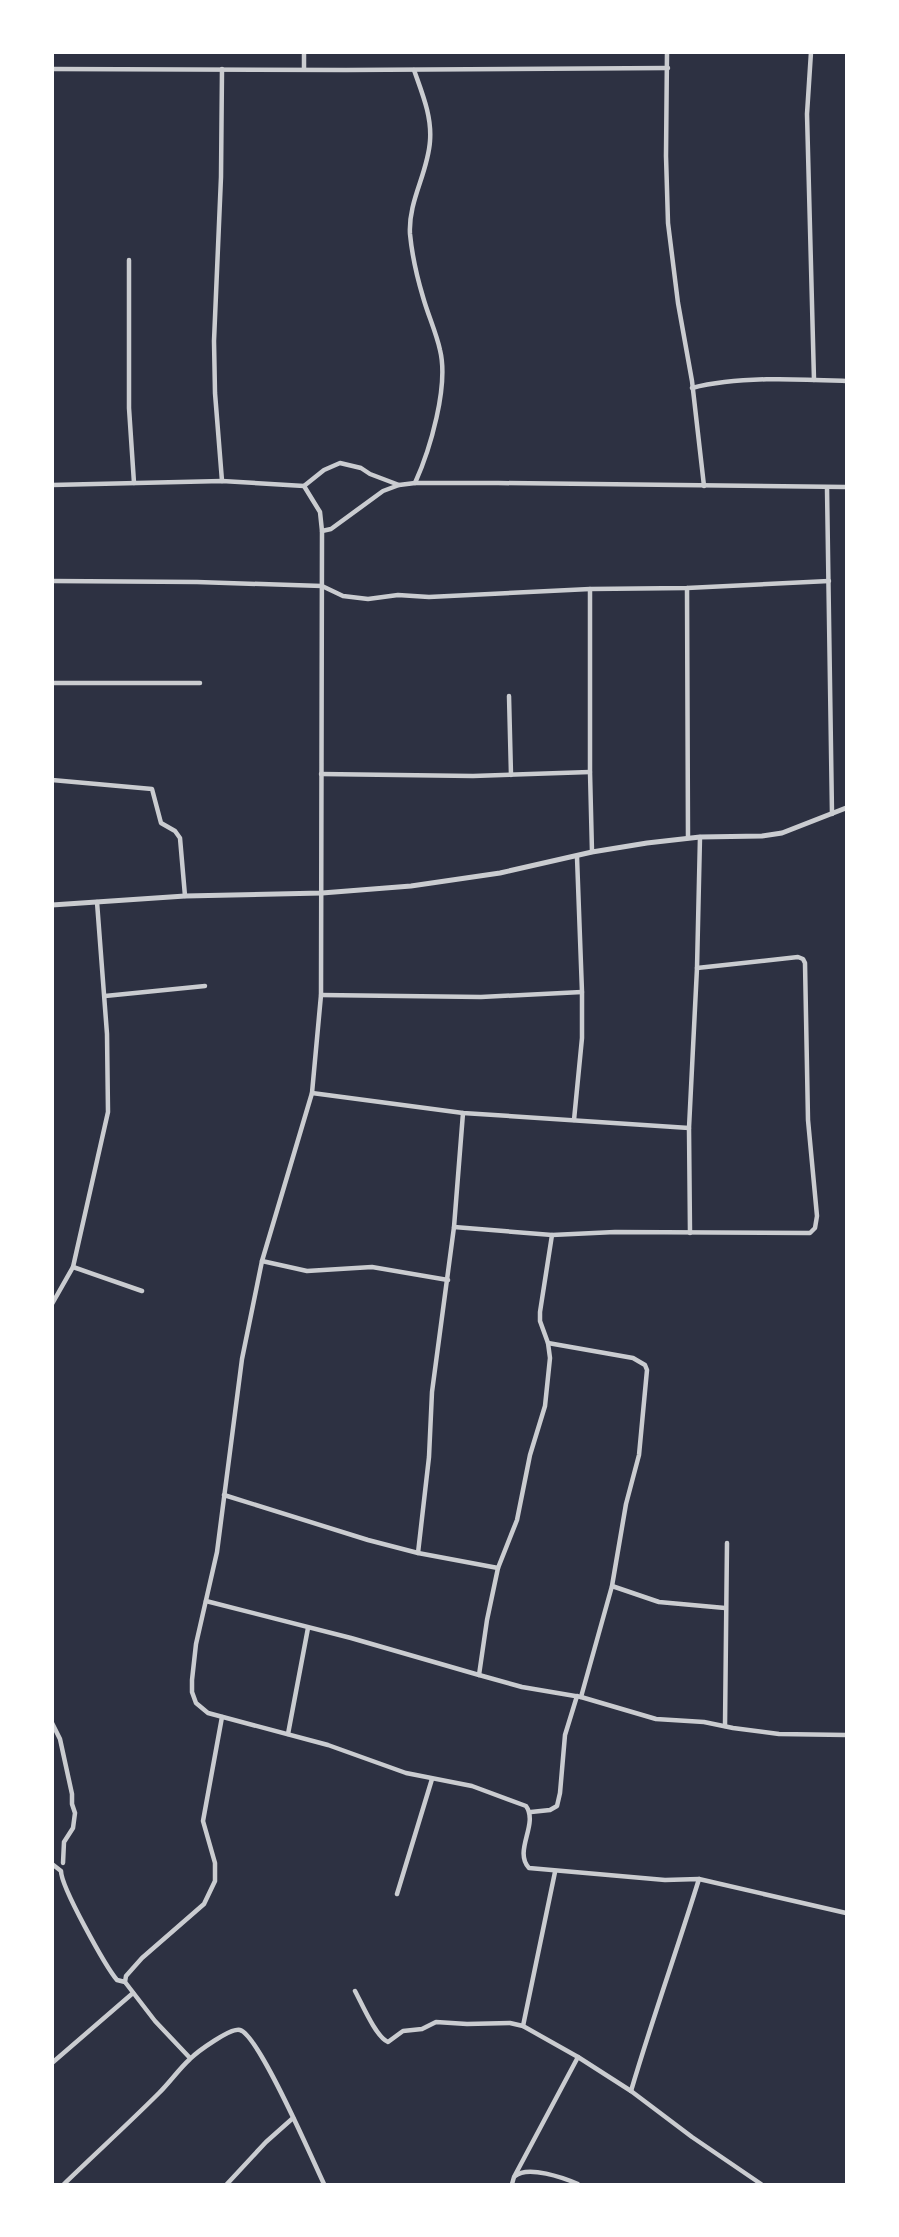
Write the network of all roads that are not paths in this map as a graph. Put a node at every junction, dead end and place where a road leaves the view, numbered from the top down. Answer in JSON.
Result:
{"nodes":[{"id":1,"x":304,"y":52,"type":"edge"},
{"id":2,"x":667,"y":52,"type":"edge"},
{"id":3,"x":811,"y":52,"type":"edge"},
{"id":4,"x":668,"y":68,"type":"junction"},
{"id":5,"x":52,"y":69,"type":"edge"},
{"id":6,"x":222,"y":69,"type":"junction"},
{"id":7,"x":304,"y":69,"type":"junction"},
{"id":8,"x":414,"y":70,"type":"junction"},
{"id":9,"x":129,"y":260,"type":"dead end"},
{"id":10,"x":814,"y":380,"type":"junction"},
{"id":11,"x":846,"y":381,"type":"edge"},
{"id":12,"x":692,"y":388,"type":"junction"},
{"id":13,"x":222,"y":481,"type":"junction"},
{"id":14,"x":134,"y":483,"type":"junction"},
{"id":15,"x":415,"y":483,"type":"junction"},
{"id":16,"x":52,"y":485,"type":"edge"},
{"id":17,"x":399,"y":485,"type":"junction"},
{"id":18,"x":304,"y":486,"type":"junction"},
{"id":19,"x":704,"y":486,"type":"junction"},
{"id":20,"x":846,"y":487,"type":"edge"},
{"id":21,"x":827,"y":488,"type":"junction"},
{"id":22,"x":322,"y":531,"type":"junction"},
{"id":23,"x":52,"y":581,"type":"edge"},
{"id":24,"x":829,"y":581,"type":"junction"},
{"id":25,"x":322,"y":586,"type":"junction"},
{"id":26,"x":687,"y":588,"type":"junction"},
{"id":27,"x":590,"y":589,"type":"junction"},
{"id":28,"x":52,"y":683,"type":"edge"},
{"id":29,"x":200,"y":683,"type":"dead end"},
{"id":30,"x":509,"y":696,"type":"dead end"},
{"id":31,"x":590,"y":772,"type":"junction"},
{"id":32,"x":321,"y":774,"type":"junction"},
{"id":33,"x":512,"y":775,"type":"junction"},
{"id":34,"x":52,"y":780,"type":"edge"},
{"id":35,"x":846,"y":808,"type":"edge"},
{"id":36,"x":832,"y":814,"type":"junction"},
{"id":37,"x":700,"y":837,"type":"junction"},
{"id":38,"x":688,"y":838,"type":"junction"},
{"id":39,"x":592,"y":852,"type":"junction"},
{"id":40,"x":577,"y":857,"type":"junction"},
{"id":41,"x":322,"y":893,"type":"junction"},
{"id":42,"x":185,"y":896,"type":"junction"},
{"id":43,"x":97,"y":902,"type":"junction"},
{"id":44,"x":52,"y":906,"type":"edge"},
{"id":45,"x":697,"y":968,"type":"junction"},
{"id":46,"x":205,"y":986,"type":"dead end"},
{"id":47,"x":582,"y":992,"type":"junction"},
{"id":48,"x":321,"y":995,"type":"junction"},
{"id":49,"x":105,"y":996,"type":"junction"},
{"id":50,"x":312,"y":1093,"type":"junction"},
{"id":51,"x":463,"y":1113,"type":"junction"},
{"id":52,"x":574,"y":1120,"type":"junction"},
{"id":53,"x":689,"y":1128,"type":"junction"},
{"id":54,"x":454,"y":1227,"type":"junction"},
{"id":55,"x":690,"y":1233,"type":"junction"},
{"id":56,"x":552,"y":1235,"type":"junction"},
{"id":57,"x":262,"y":1261,"type":"junction"},
{"id":58,"x":73,"y":1267,"type":"junction"},
{"id":59,"x":448,"y":1280,"type":"junction"},
{"id":60,"x":142,"y":1291,"type":"dead end"},
{"id":61,"x":53,"y":1302,"type":"edge"},
{"id":62,"x":548,"y":1343,"type":"junction"},
{"id":63,"x":224,"y":1495,"type":"junction"},
{"id":64,"x":727,"y":1543,"type":"dead end"},
{"id":65,"x":418,"y":1553,"type":"junction"},
{"id":66,"x":498,"y":1568,"type":"junction"},
{"id":67,"x":612,"y":1586,"type":"junction"},
{"id":68,"x":206,"y":1601,"type":"junction"},
{"id":69,"x":725,"y":1608,"type":"junction"},
{"id":70,"x":308,"y":1628,"type":"junction"},
{"id":71,"x":479,"y":1675,"type":"junction"},
{"id":72,"x":579,"y":1696,"type":"junction"},
{"id":73,"x":222,"y":1718,"type":"junction"},
{"id":74,"x":52,"y":1723,"type":"edge"},
{"id":75,"x":725,"y":1726,"type":"junction"},
{"id":76,"x":288,"y":1734,"type":"junction"},
{"id":77,"x":846,"y":1735,"type":"edge"},
{"id":78,"x":432,"y":1779,"type":"junction"},
{"id":79,"x":531,"y":1812,"type":"junction"},
{"id":80,"x":63,"y":1863,"type":"dead end"},
{"id":81,"x":52,"y":1864,"type":"edge"},
{"id":82,"x":555,"y":1872,"type":"junction"},
{"id":83,"x":699,"y":1879,"type":"junction"},
{"id":84,"x":397,"y":1894,"type":"dead end"},
{"id":85,"x":846,"y":1913,"type":"edge"},
{"id":86,"x":126,"y":1982,"type":"junction"},
{"id":87,"x":355,"y":1991,"type":"dead end"},
{"id":88,"x":133,"y":1993,"type":"junction"},
{"id":89,"x":523,"y":2026,"type":"junction"},
{"id":90,"x":578,"y":2057,"type":"junction"},
{"id":91,"x":190,"y":2058,"type":"junction"},
{"id":92,"x":52,"y":2063,"type":"edge"},
{"id":93,"x":632,"y":2091,"type":"junction"},
{"id":94,"x":293,"y":2118,"type":"junction"},
{"id":95,"x":514,"y":2177,"type":"junction"},
{"id":96,"x":64,"y":2184,"type":"edge"},
{"id":97,"x":226,"y":2184,"type":"edge"},
{"id":98,"x":324,"y":2184,"type":"edge"},
{"id":99,"x":512,"y":2184,"type":"edge"},
{"id":100,"x":578,"y":2184,"type":"edge"},
{"id":101,"x":761,"y":2184,"type":"edge"}],
"edges":[{"from":1,"to":7,"type":"street"},
{"from":2,"to":4,"type":"street"},
{"from":3,"to":10,"type":"street"},
{"from":4,"to":8,"type":"street"},
{"from":4,"to":12,"type":"street"},
{"from":5,"to":6,"type":"street"},
{"from":6,"to":7,"type":"street"},
{"from":6,"to":13,"type":"street"},
{"from":7,"to":8,"type":"street"},
{"from":8,"to":15,"type":"street"},
{"from":9,"to":14,"type":"street"},
{"from":10,"to":11,"type":"street"},
{"from":10,"to":12,"type":"street"},
{"from":12,"to":19,"type":"street"},
{"from":13,"to":14,"type":"street"},
{"from":13,"to":18,"type":"street"},
{"from":14,"to":16,"type":"street"},
{"from":15,"to":17,"type":"street"},
{"from":15,"to":19,"type":"street"},
{"from":17,"to":18,"type":"street"},
{"from":17,"to":22,"type":"street"},
{"from":18,"to":22,"type":"street"},
{"from":19,"to":21,"type":"street"},
{"from":20,"to":21,"type":"street"},
{"from":21,"to":24,"type":"street"},
{"from":22,"to":25,"type":"street"},
{"from":23,"to":25,"type":"street"},
{"from":24,"to":26,"type":"street"},
{"from":24,"to":36,"type":"street"},
{"from":25,"to":27,"type":"street"},
{"from":25,"to":32,"type":"street"},
{"from":26,"to":27,"type":"street"},
{"from":26,"to":38,"type":"street"},
{"from":27,"to":31,"type":"street"},
{"from":28,"to":29,"type":"street"},
{"from":30,"to":33,"type":"street"},
{"from":31,"to":33,"type":"street"},
{"from":31,"to":39,"type":"street"},
{"from":32,"to":33,"type":"street"},
{"from":32,"to":41,"type":"street"},
{"from":34,"to":42,"type":"street"},
{"from":35,"to":36,"type":"street"},
{"from":36,"to":37,"type":"street"},
{"from":37,"to":38,"type":"street"},
{"from":37,"to":45,"type":"street"},
{"from":38,"to":39,"type":"street"},
{"from":39,"to":40,"type":"street"},
{"from":40,"to":41,"type":"street"},
{"from":40,"to":47,"type":"street"},
{"from":41,"to":42,"type":"street"},
{"from":41,"to":48,"type":"street"},
{"from":42,"to":43,"type":"street"},
{"from":43,"to":44,"type":"street"},
{"from":43,"to":49,"type":"street"},
{"from":45,"to":53,"type":"street"},
{"from":45,"to":55,"type":"street"},
{"from":46,"to":49,"type":"street"},
{"from":47,"to":48,"type":"street"},
{"from":47,"to":52,"type":"street"},
{"from":48,"to":50,"type":"street"},
{"from":49,"to":58,"type":"street"},
{"from":50,"to":51,"type":"street"},
{"from":50,"to":57,"type":"street"},
{"from":51,"to":52,"type":"street"},
{"from":51,"to":54,"type":"street"},
{"from":52,"to":53,"type":"street"},
{"from":53,"to":55,"type":"street"},
{"from":54,"to":56,"type":"street"},
{"from":54,"to":59,"type":"street"},
{"from":55,"to":56,"type":"street"},
{"from":56,"to":62,"type":"street"},
{"from":57,"to":59,"type":"street"},
{"from":57,"to":63,"type":"street"},
{"from":58,"to":60,"type":"street"},
{"from":58,"to":61,"type":"street"},
{"from":59,"to":65,"type":"street"},
{"from":62,"to":66,"type":"street"},
{"from":62,"to":67,"type":"street"},
{"from":63,"to":65,"type":"street"},
{"from":63,"to":68,"type":"street"},
{"from":64,"to":69,"type":"street"},
{"from":65,"to":66,"type":"street"},
{"from":66,"to":71,"type":"street"},
{"from":67,"to":69,"type":"street"},
{"from":67,"to":72,"type":"street"},
{"from":68,"to":70,"type":"street"},
{"from":68,"to":73,"type":"street"},
{"from":69,"to":75,"type":"street"},
{"from":70,"to":71,"type":"street"},
{"from":70,"to":76,"type":"street"},
{"from":71,"to":72,"type":"street"},
{"from":72,"to":75,"type":"street"},
{"from":72,"to":79,"type":"street"},
{"from":73,"to":76,"type":"street"},
{"from":73,"to":86,"type":"street"},
{"from":74,"to":80,"type":"street"},
{"from":75,"to":77,"type":"street"},
{"from":76,"to":78,"type":"street"},
{"from":78,"to":79,"type":"street"},
{"from":78,"to":84,"type":"street"},
{"from":79,"to":82,"type":"street"},
{"from":81,"to":86,"type":"street"},
{"from":82,"to":83,"type":"street"},
{"from":82,"to":89,"type":"street"},
{"from":83,"to":85,"type":"street"},
{"from":83,"to":93,"type":"street"},
{"from":86,"to":88,"type":"street"},
{"from":87,"to":89,"type":"street"},
{"from":88,"to":91,"type":"street"},
{"from":88,"to":92,"type":"street"},
{"from":89,"to":90,"type":"street"},
{"from":90,"to":93,"type":"street"},
{"from":90,"to":95,"type":"street"},
{"from":91,"to":94,"type":"street"},
{"from":91,"to":96,"type":"street"},
{"from":93,"to":101,"type":"street"},
{"from":94,"to":97,"type":"street"},
{"from":94,"to":98,"type":"street"},
{"from":95,"to":99,"type":"street"},
{"from":95,"to":100,"type":"street"}]}
